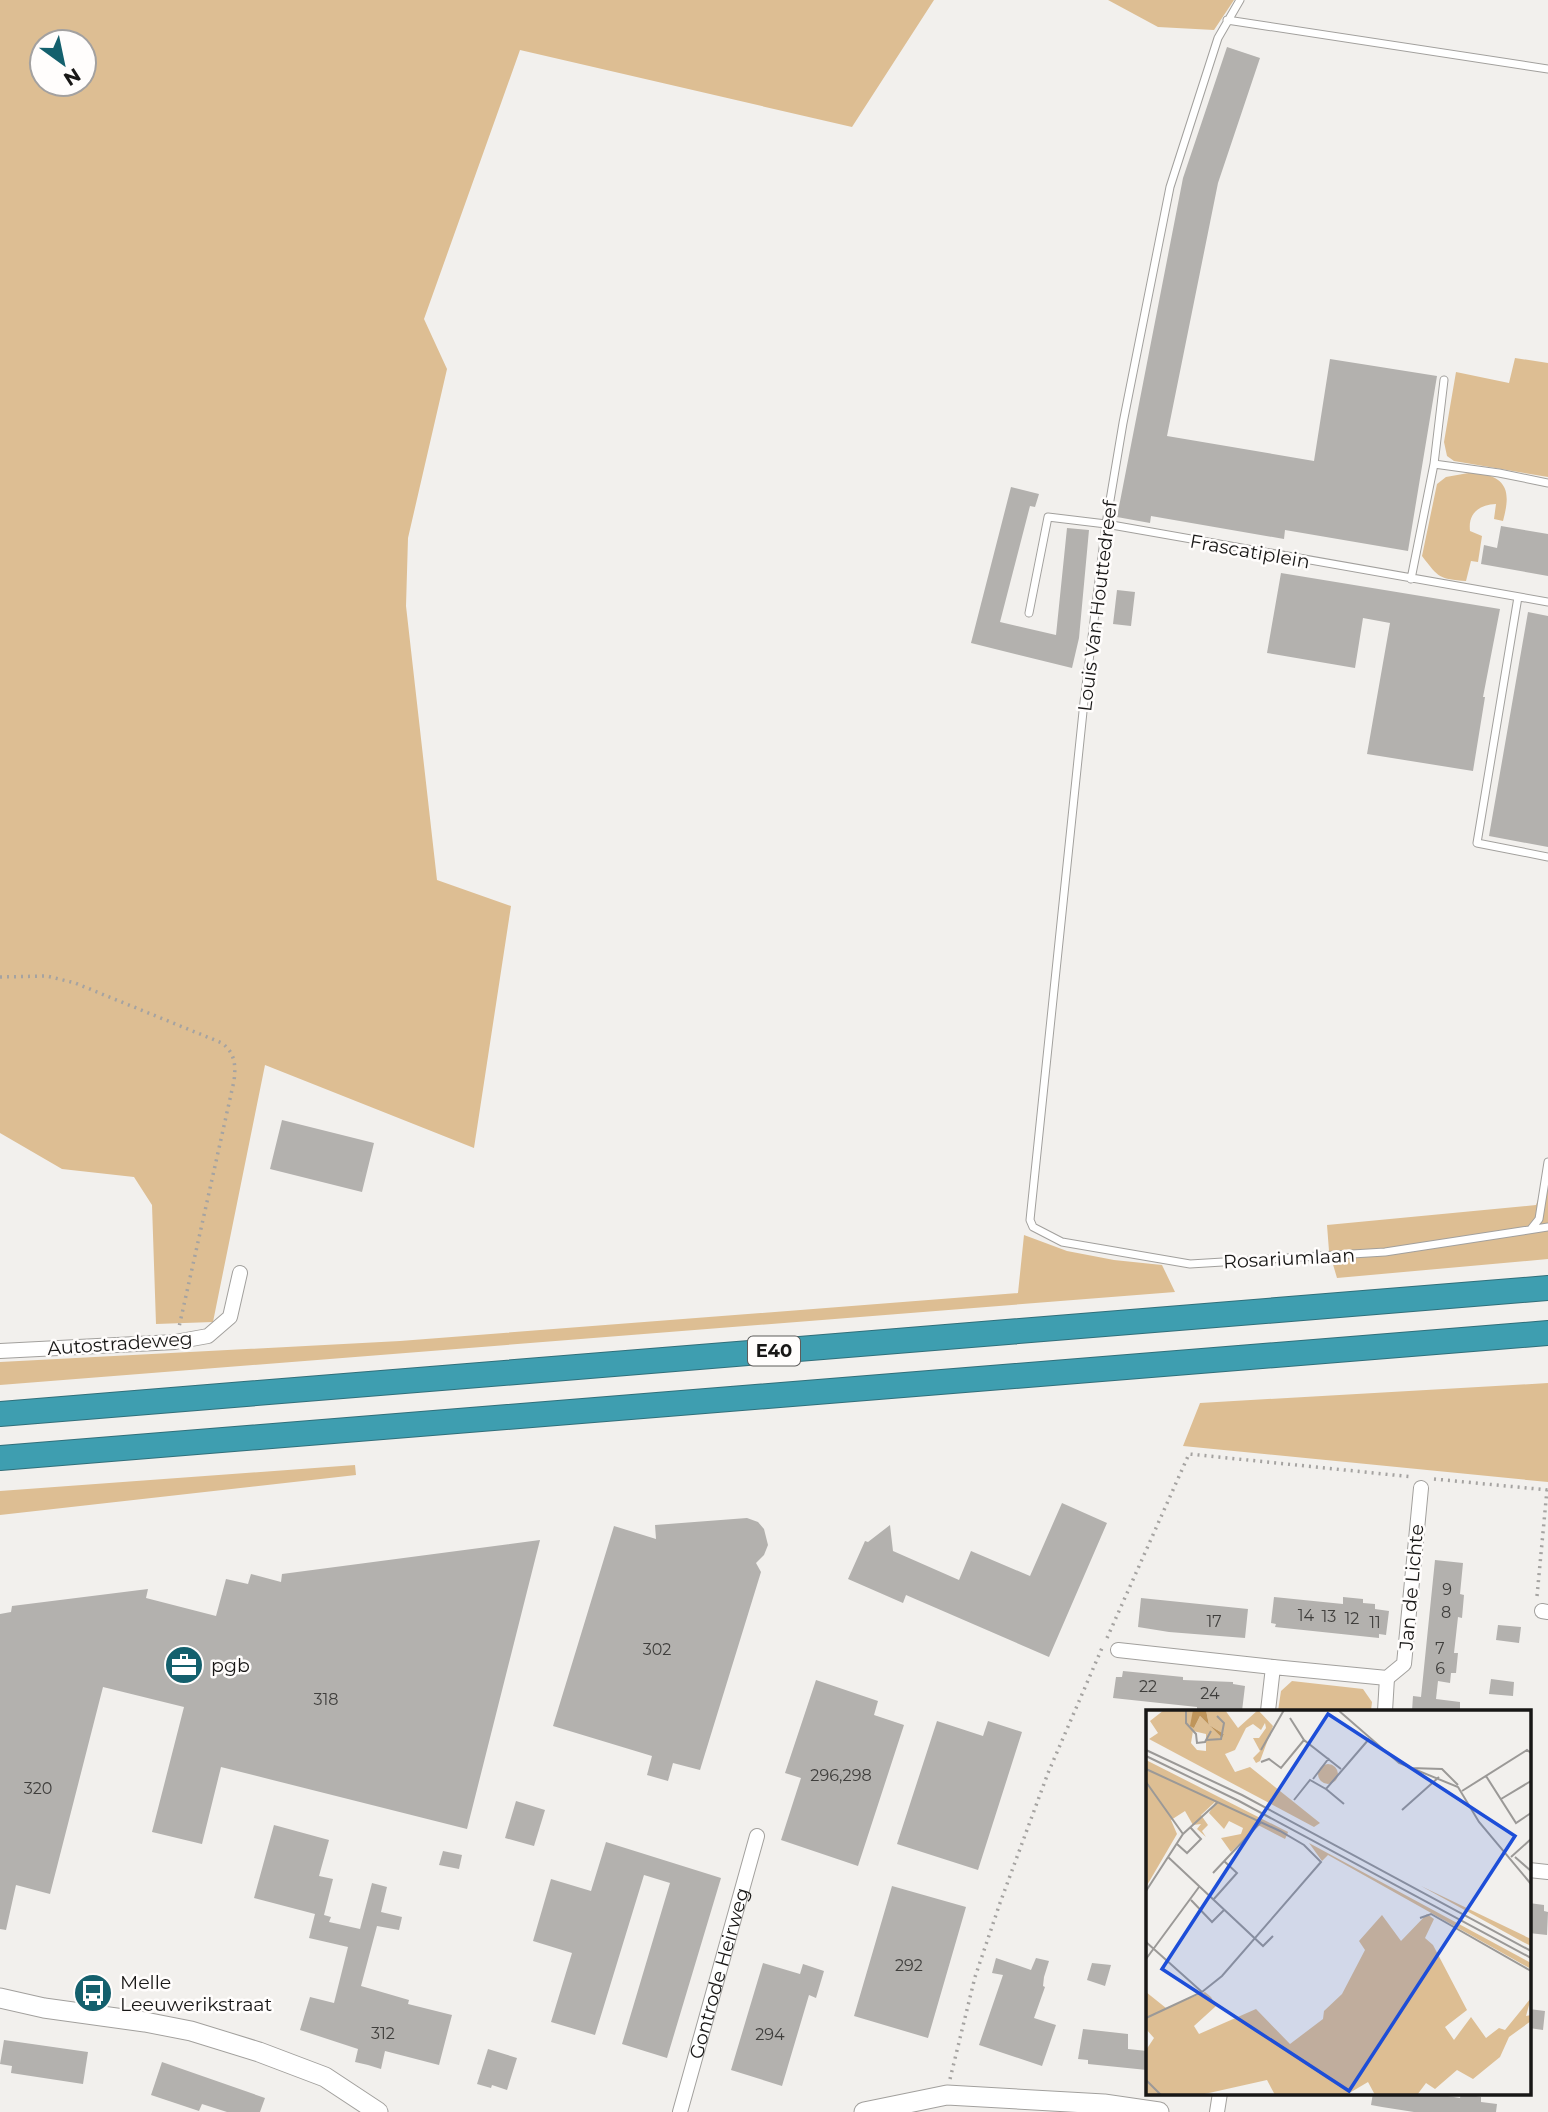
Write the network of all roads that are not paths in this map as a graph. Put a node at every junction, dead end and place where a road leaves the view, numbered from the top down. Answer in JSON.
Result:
{"nodes":[{"id":1,"x":1240,"y":0,"type":"edge"},
{"id":2,"x":1227,"y":20,"type":"junction"},
{"id":3,"x":1548,"y":69,"type":"edge"},
{"id":4,"x":1444,"y":380,"type":"dead end"},
{"id":5,"x":1434,"y":464,"type":"junction"},
{"id":6,"x":1548,"y":483,"type":"edge"},
{"id":7,"x":1107,"y":524,"type":"junction"},
{"id":8,"x":1411,"y":579,"type":"junction"},
{"id":9,"x":1518,"y":597,"type":"junction"},
{"id":10,"x":1548,"y":602,"type":"edge"},
{"id":11,"x":1029,"y":613,"type":"dead end"},
{"id":12,"x":1548,"y":857,"type":"edge"},
{"id":13,"x":1548,"y":1162,"type":"edge"},
{"id":14,"x":1033,"y":1227,"type":"joint"},
{"id":15,"x":1548,"y":1227,"type":"edge"},
{"id":16,"x":1531,"y":1229,"type":"junction"},
{"id":17,"x":240,"y":1273,"type":"dead end"},
{"id":18,"x":1548,"y":1288,"type":"edge"},
{"id":19,"x":1548,"y":1333,"type":"edge"},
{"id":20,"x":0,"y":1351,"type":"edge"},
{"id":21,"x":0,"y":1414,"type":"edge"},
{"id":22,"x":0,"y":1458,"type":"edge"},
{"id":23,"x":1421,"y":1488,"type":"dead end"},
{"id":24,"x":1118,"y":1650,"type":"dead end"},
{"id":25,"x":1273,"y":1667,"type":"junction"},
{"id":26,"x":1387,"y":1678,"type":"junction"},
{"id":27,"x":1268,"y":1710,"type":"edge"},
{"id":28,"x":1385,"y":1710,"type":"edge"},
{"id":29,"x":757,"y":1836,"type":"dead end"},
{"id":30,"x":1530,"y":1870,"type":"edge"},
{"id":31,"x":1548,"y":1872,"type":"edge"},
{"id":32,"x":0,"y":1998,"type":"edge"},
{"id":33,"x":1220,"y":2094,"type":"edge"},
{"id":34,"x":868,"y":2111,"type":"edge"},
{"id":35,"x":378,"y":2112,"type":"edge"},
{"id":36,"x":680,"y":2112,"type":"edge"},
{"id":37,"x":1159,"y":2112,"type":"edge"},
{"id":38,"x":1217,"y":2112,"type":"edge"}],
"edges":[{"from":1,"to":2,"type":"lane","name":"Louis Van Houttedreef"},
{"from":2,"to":3,"type":"lane"},
{"from":2,"to":7,"type":"lane","name":"Louis Van Houttedreef"},
{"from":4,"to":5,"type":"lane"},
{"from":5,"to":6,"type":"lane"},
{"from":5,"to":8,"type":"lane"},
{"from":7,"to":8,"type":"lane","name":"Frascatiplein"},
{"from":7,"to":11,"type":"lane","name":"Frascatiplein"},
{"from":7,"to":14,"type":"lane","name":"Louis Van Houttedreef"},
{"from":8,"to":9,"type":"lane","name":"Frascatiplein"},
{"from":9,"to":10,"type":"lane","name":"Frascatiplein"},
{"from":9,"to":12,"type":"lane"},
{"from":13,"to":16,"type":"lane"},
{"from":14,"to":16,"type":"lane","name":"Rosariumlaan"},
{"from":15,"to":16,"type":"lane","name":"Rosariumlaan"},
{"from":17,"to":20,"type":"street","name":"Autostradeweg"},
{"from":18,"to":21,"type":"highway","number":"E40"},
{"from":19,"to":22,"type":"highway","number":"E40"},
{"from":23,"to":26,"type":"street","name":"Jan de Lichte"},
{"from":24,"to":25,"type":"street"},
{"from":25,"to":26,"type":"street"},
{"from":25,"to":27,"type":"street"},
{"from":26,"to":28,"type":"street"},
{"from":29,"to":36,"type":"street","name":"Gontrode Heirweg"},
{"from":30,"to":31,"type":"street"},
{"from":32,"to":35,"type":"street"},
{"from":33,"to":38,"type":"street"},
{"from":34,"to":37,"type":"street"}]}
